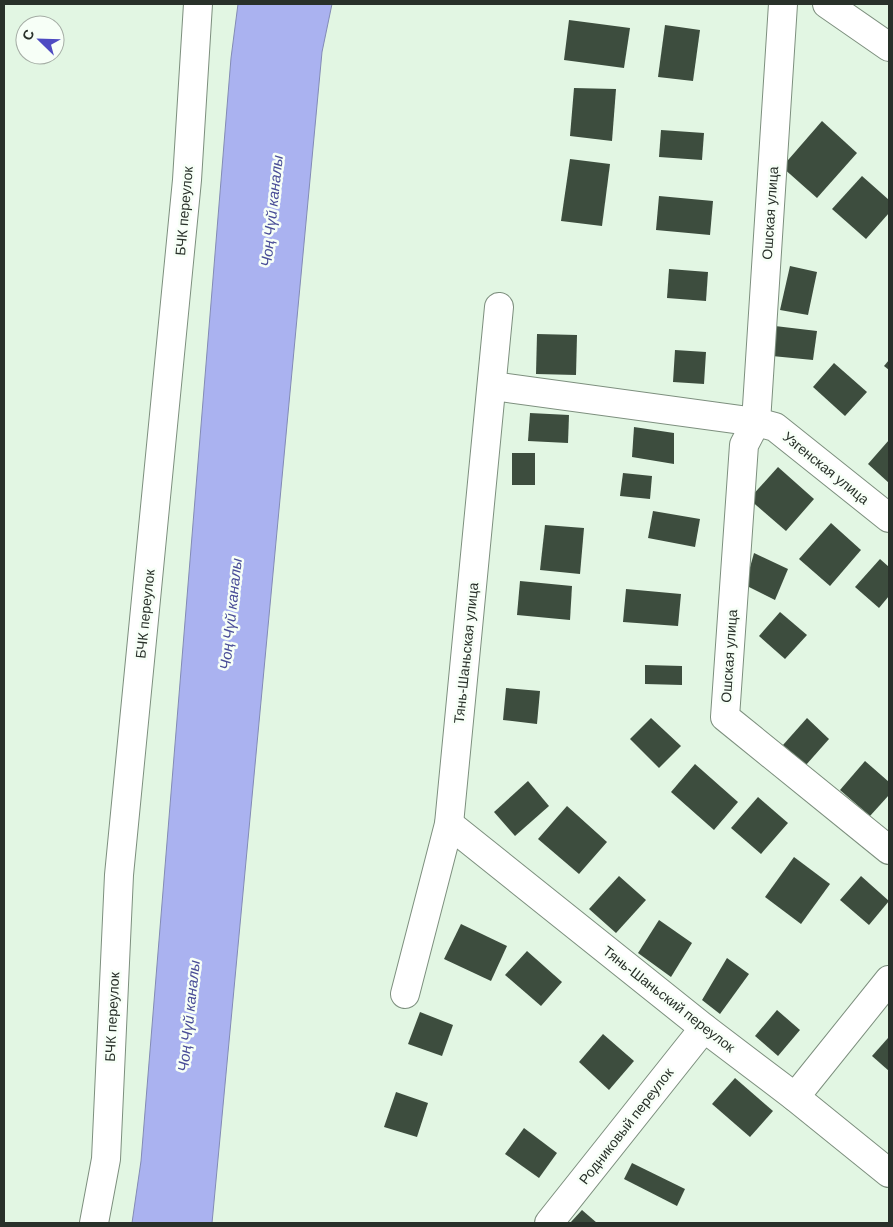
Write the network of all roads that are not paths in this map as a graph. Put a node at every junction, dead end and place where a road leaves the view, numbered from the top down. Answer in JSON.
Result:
{"nodes":[{"id":1,"x":198,"y":4,"type":"edge"},
{"id":2,"x":783,"y":4,"type":"edge"},
{"id":3,"x":827,"y":4,"type":"edge"},
{"id":4,"x":889,"y":48,"type":"edge"},
{"id":5,"x":499,"y":307,"type":"dead end"},
{"id":6,"x":492,"y":386,"type":"junction"},
{"id":7,"x":750,"y":433,"type":"junction"},
{"id":8,"x":889,"y":518,"type":"edge"},
{"id":9,"x":449,"y":824,"type":"junction"},
{"id":10,"x":889,"y":850,"type":"edge"},
{"id":11,"x":889,"y":980,"type":"edge"},
{"id":12,"x":405,"y":994,"type":"dead end"},
{"id":13,"x":704,"y":1028,"type":"junction"},
{"id":14,"x":795,"y":1097,"type":"junction"},
{"id":15,"x":889,"y":1173,"type":"edge"},
{"id":16,"x":94,"y":1223,"type":"edge"},
{"id":17,"x":549,"y":1223,"type":"edge"}],
"edges":[{"from":1,"to":16,"type":"street","name":"БЧК переулок"},
{"from":2,"to":7,"type":"street","name":"Ошская улица"},
{"from":3,"to":4,"type":"street"},
{"from":5,"to":6,"type":"street","name":"Тянь-Шаньская улица"},
{"from":6,"to":7,"type":"street","name":"Узгенская улица"},
{"from":6,"to":9,"type":"street","name":"Тянь-Шаньская улица"},
{"from":7,"to":8,"type":"street","name":"Узгенская улица"},
{"from":7,"to":10,"type":"street","name":"Ошская улица"},
{"from":9,"to":12,"type":"street","name":"Тянь-Шаньская улица"},
{"from":9,"to":13,"type":"street","name":"Тянь-Шаньский переулок"},
{"from":11,"to":14,"type":"street"},
{"from":13,"to":14,"type":"street","name":"Тянь-Шаньский переулок"},
{"from":13,"to":17,"type":"street","name":"Родниковый переулок"},
{"from":14,"to":15,"type":"street","name":"Тянь-Шаньский переулок"}]}
